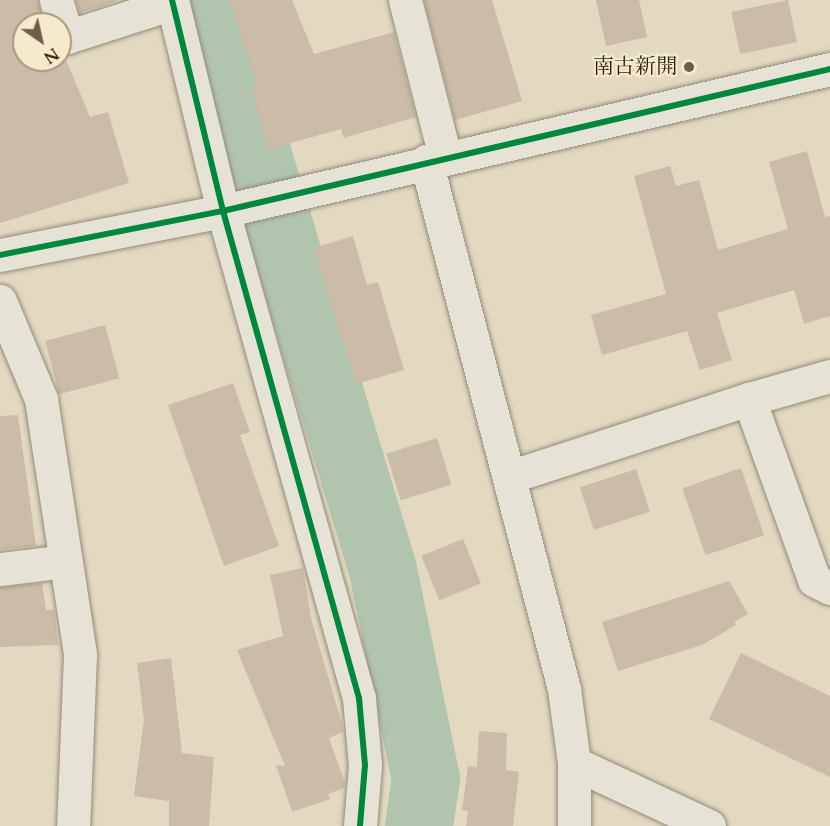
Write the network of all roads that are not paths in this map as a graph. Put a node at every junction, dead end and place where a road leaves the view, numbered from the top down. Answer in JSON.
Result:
{"nodes":[{"id":1,"x":56,"y":0,"type":"edge"},
{"id":2,"x":405,"y":0,"type":"edge"},
{"id":3,"x":173,"y":2,"type":"edge"},
{"id":4,"x":830,"y":69,"type":"edge"},
{"id":5,"x":435,"y":159,"type":"junction"},
{"id":6,"x":238,"y":208,"type":"junction"},
{"id":7,"x":0,"y":255,"type":"edge"},
{"id":8,"x":0,"y":301,"type":"edge"},
{"id":9,"x":830,"y":376,"type":"edge"},
{"id":10,"x":748,"y":399,"type":"junction"},
{"id":11,"x":509,"y":477,"type":"junction"},
{"id":12,"x":66,"y":561,"type":"junction"},
{"id":13,"x":0,"y":569,"type":"edge"},
{"id":14,"x":830,"y":588,"type":"edge"},
{"id":15,"x":574,"y":763,"type":"junction"},
{"id":16,"x":73,"y":826,"type":"edge"},
{"id":17,"x":360,"y":826,"type":"edge"},
{"id":18,"x":574,"y":826,"type":"edge"},
{"id":19,"x":709,"y":826,"type":"edge"}],
"edges":[{"from":1,"to":3,"type":"street"},
{"from":2,"to":5,"type":"street"},
{"from":3,"to":6,"type":"street"},
{"from":4,"to":5,"type":"street"},
{"from":5,"to":6,"type":"street"},
{"from":5,"to":11,"type":"street"},
{"from":6,"to":7,"type":"street"},
{"from":6,"to":17,"type":"street"},
{"from":8,"to":12,"type":"street"},
{"from":9,"to":10,"type":"street"},
{"from":10,"to":11,"type":"street"},
{"from":10,"to":14,"type":"street"},
{"from":11,"to":15,"type":"street"},
{"from":12,"to":13,"type":"street"},
{"from":12,"to":16,"type":"street"},
{"from":15,"to":18,"type":"street"},
{"from":15,"to":19,"type":"street"}]}
